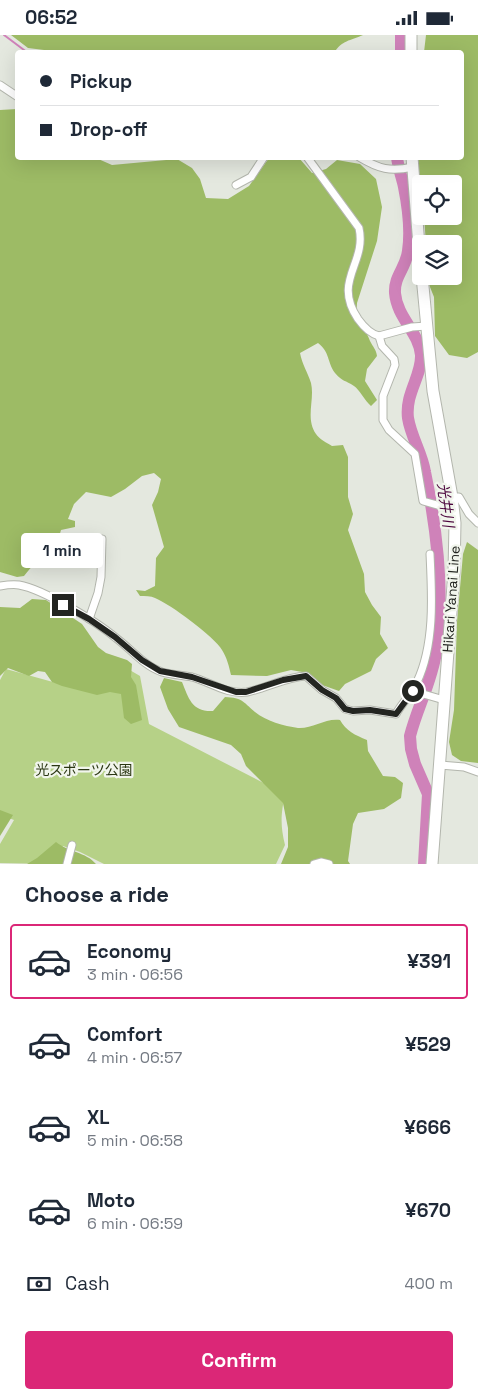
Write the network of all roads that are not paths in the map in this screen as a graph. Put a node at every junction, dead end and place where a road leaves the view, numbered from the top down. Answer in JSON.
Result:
{"nodes":[{"id":1,"x":411,"y":35,"type":"edge"},
{"id":2,"x":411,"y":50,"type":"edge"},
{"id":3,"x":0,"y":85,"type":"edge"},
{"id":4,"x":15,"y":95,"type":"edge"},
{"id":5,"x":262,"y":160,"type":"edge"},
{"id":6,"x":309,"y":160,"type":"edge"},
{"id":7,"x":363,"y":160,"type":"edge"},
{"id":8,"x":410,"y":164,"type":"edge"},
{"id":9,"x":236,"y":185,"type":"dead end"},
{"id":10,"x":417,"y":235,"type":"edge"},
{"id":11,"x":423,"y":285,"type":"edge"},
{"id":12,"x":427,"y":327,"type":"junction"},
{"id":13,"x":379,"y":336,"type":"junction"},
{"id":14,"x":453,"y":502,"type":"junction"},
{"id":15,"x":478,"y":523,"type":"edge"},
{"id":16,"x":89,"y":538,"type":"dead end"},
{"id":17,"x":430,"y":555,"type":"dead end"},
{"id":18,"x":0,"y":586,"type":"edge"},
{"id":19,"x":89,"y":619,"type":"junction"},
{"id":20,"x":415,"y":692,"type":"junction"},
{"id":21,"x":444,"y":699,"type":"junction"},
{"id":22,"x":440,"y":765,"type":"junction"},
{"id":23,"x":478,"y":772,"type":"edge"},
{"id":24,"x":72,"y":845,"type":"dead end"},
{"id":25,"x":67,"y":864,"type":"edge"},
{"id":26,"x":314,"y":864,"type":"edge"},
{"id":27,"x":329,"y":864,"type":"edge"},
{"id":28,"x":432,"y":864,"type":"edge"}],
"edges":[{"from":1,"to":2,"type":"main road"},
{"from":3,"to":4,"type":"street"},
{"from":5,"to":9,"type":"street"},
{"from":6,"to":13,"type":"street"},
{"from":7,"to":8,"type":"street"},
{"from":8,"to":10,"type":"main road"},
{"from":11,"to":12,"type":"main road","name":"Hikari Yanai Line"},
{"from":12,"to":13,"type":"street"},
{"from":12,"to":14,"type":"main road","name":"Hikari Yanai Line"},
{"from":13,"to":14,"type":"street"},
{"from":14,"to":15,"type":"street"},
{"from":14,"to":21,"type":"main road","name":"Hikari Yanai Line"},
{"from":16,"to":19,"type":"street"},
{"from":17,"to":20,"type":"street"},
{"from":18,"to":19,"type":"street"},
{"from":19,"to":20,"type":"street"},
{"from":20,"to":21,"type":"street"},
{"from":21,"to":22,"type":"main road","name":"Hikari Yanai Line"},
{"from":22,"to":23,"type":"street"},
{"from":22,"to":28,"type":"main road","name":"Hikari Yanai Line"},
{"from":24,"to":25,"type":"street"},
{"from":26,"to":27,"type":"street"}]}
